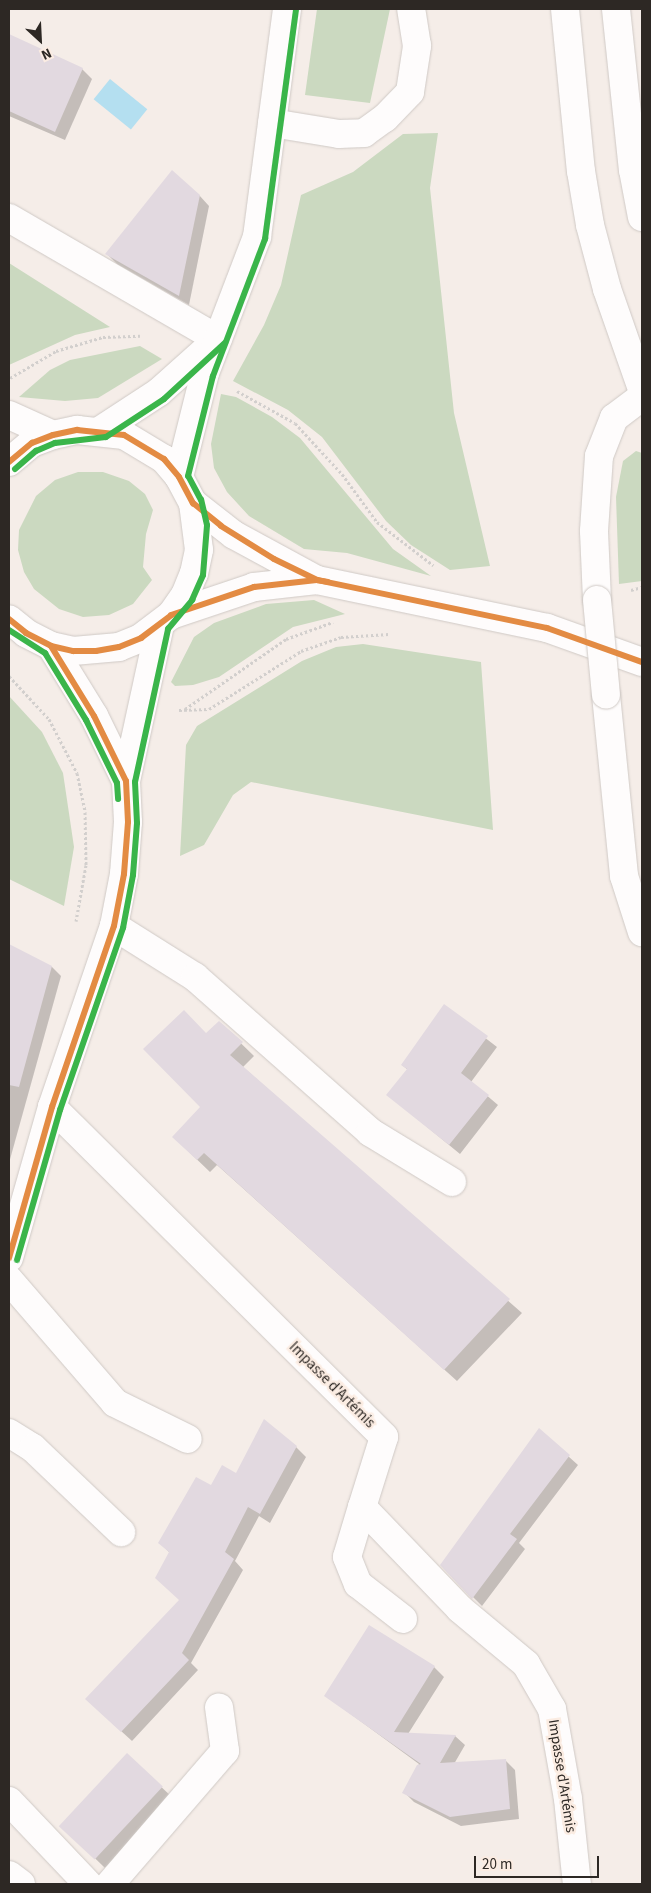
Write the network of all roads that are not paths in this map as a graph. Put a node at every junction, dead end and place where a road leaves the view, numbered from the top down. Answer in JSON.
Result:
{"nodes":[{"id":1,"x":287,"y":9,"type":"edge"},
{"id":2,"x":411,"y":9,"type":"edge"},
{"id":3,"x":565,"y":9,"type":"edge"},
{"id":4,"x":616,"y":9,"type":"edge"},
{"id":5,"x":272,"y":123,"type":"junction"},
{"id":6,"x":642,"y":217,"type":"edge"},
{"id":7,"x":9,"y":218,"type":"edge"},
{"id":8,"x":218,"y":339,"type":"junction"},
{"id":9,"x":642,"y":389,"type":"edge"},
{"id":10,"x":642,"y":397,"type":"edge"},
{"id":11,"x":9,"y":415,"type":"edge"},
{"id":12,"x":101,"y":430,"type":"junction"},
{"id":13,"x":53,"y":434,"type":"junction"},
{"id":14,"x":9,"y":462,"type":"edge"},
{"id":15,"x":179,"y":477,"type":"junction"},
{"id":16,"x":193,"y":503,"type":"junction"},
{"id":17,"x":317,"y":580,"type":"junction"},
{"id":18,"x":9,"y":619,"type":"edge"},
{"id":19,"x":165,"y":620,"type":"junction"},
{"id":20,"x":51,"y":646,"type":"junction"},
{"id":21,"x":642,"y":662,"type":"edge"},
{"id":22,"x":126,"y":781,"type":"junction"},
{"id":23,"x":114,"y":926,"type":"junction"},
{"id":24,"x":642,"y":932,"type":"edge"},
{"id":25,"x":52,"y":1107,"type":"junction"},
{"id":26,"x":452,"y":1182,"type":"dead end"},
{"id":27,"x":9,"y":1258,"type":"edge"},
{"id":28,"x":9,"y":1280,"type":"edge"},
{"id":29,"x":9,"y":1434,"type":"edge"},
{"id":30,"x":188,"y":1439,"type":"dead end"},
{"id":31,"x":362,"y":1507,"type":"junction"},
{"id":32,"x":121,"y":1532,"type":"dead end"},
{"id":33,"x":403,"y":1619,"type":"dead end"},
{"id":34,"x":219,"y":1707,"type":"dead end"},
{"id":35,"x":9,"y":1801,"type":"edge"},
{"id":36,"x":9,"y":1875,"type":"edge"},
{"id":37,"x":21,"y":1884,"type":"edge"},
{"id":38,"x":88,"y":1884,"type":"edge"},
{"id":39,"x":110,"y":1884,"type":"edge"},
{"id":40,"x":576,"y":1884,"type":"edge"}],
"edges":[{"from":1,"to":5,"type":"street"},
{"from":2,"to":5,"type":"street"},
{"from":3,"to":9,"type":"street"},
{"from":4,"to":6,"type":"street"},
{"from":5,"to":8,"type":"street"},
{"from":7,"to":8,"type":"street"},
{"from":8,"to":12,"type":"street"},
{"from":8,"to":15,"type":"street"},
{"from":10,"to":24,"type":"street","bridge":true},
{"from":11,"to":13,"type":"street"},
{"from":12,"to":13,"type":"street"},
{"from":12,"to":15,"type":"street"},
{"from":13,"to":14,"type":"street"},
{"from":15,"to":16,"type":"street"},
{"from":16,"to":17,"type":"street"},
{"from":16,"to":19,"type":"street"},
{"from":17,"to":19,"type":"street"},
{"from":17,"to":21,"type":"street"},
{"from":18,"to":20,"type":"street"},
{"from":19,"to":20,"type":"street"},
{"from":19,"to":22,"type":"street"},
{"from":20,"to":22,"type":"street"},
{"from":22,"to":23,"type":"street"},
{"from":23,"to":25,"type":"street"},
{"from":23,"to":26,"type":"street"},
{"from":25,"to":27,"type":"street"},
{"from":25,"to":31,"type":"street","name":"Impasse d'Artémis"},
{"from":28,"to":30,"type":"street"},
{"from":29,"to":32,"type":"street"},
{"from":31,"to":33,"type":"street"},
{"from":31,"to":40,"type":"street","name":"Impasse d'Artémis"},
{"from":34,"to":39,"type":"street"},
{"from":35,"to":38,"type":"street"},
{"from":36,"to":37,"type":"street"}]}
